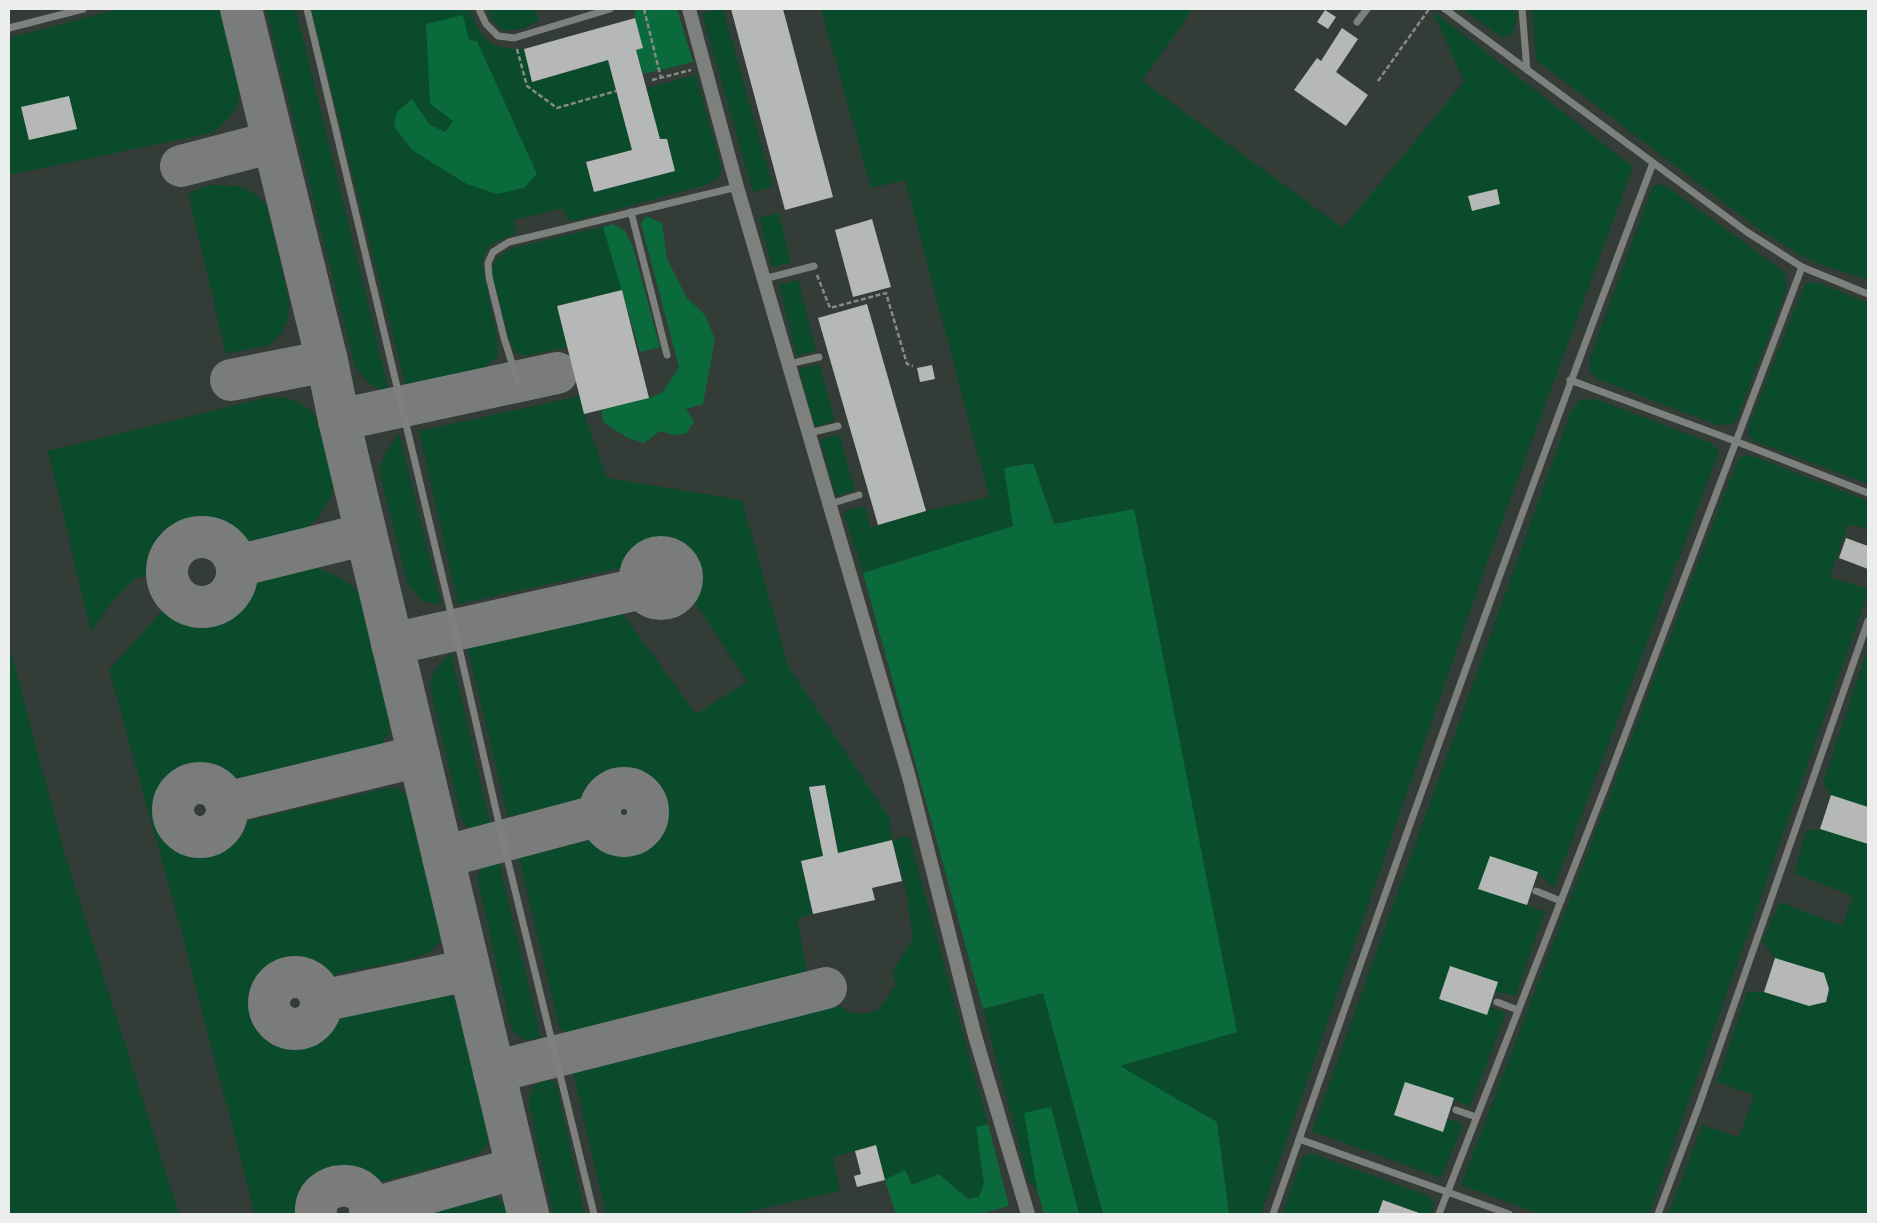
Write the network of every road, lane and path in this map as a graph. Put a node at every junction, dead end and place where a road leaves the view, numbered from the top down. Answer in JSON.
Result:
{"nodes":[{"id":1,"x":83,"y":9,"type":"edge"},
{"id":2,"x":306,"y":9,"type":"edge"},
{"id":3,"x":479,"y":9,"type":"edge"},
{"id":4,"x":610,"y":9,"type":"edge"},
{"id":5,"x":644,"y":9,"type":"edge"},
{"id":6,"x":689,"y":9,"type":"edge"},
{"id":7,"x":1367,"y":9,"type":"edge"},
{"id":8,"x":1430,"y":9,"type":"edge"},
{"id":9,"x":1445,"y":9,"type":"edge"},
{"id":10,"x":1522,"y":9,"type":"edge"},
{"id":11,"x":1357,"y":22,"type":"dead end"},
{"id":12,"x":9,"y":28,"type":"edge"},
{"id":13,"x":514,"y":38,"type":"junction"},
{"id":14,"x":705,"y":67,"type":"junction"},
{"id":15,"x":1527,"y":70,"type":"junction"},
{"id":16,"x":661,"y":78,"type":"junction"},
{"id":17,"x":652,"y":80,"type":"dead end"},
{"id":18,"x":1378,"y":81,"type":"dead end"},
{"id":19,"x":616,"y":91,"type":"dead end"},
{"id":20,"x":1653,"y":163,"type":"junction"},
{"id":21,"x":737,"y":187,"type":"junction"},
{"id":22,"x":631,"y":212,"type":"junction"},
{"id":23,"x":814,"y":266,"type":"joint"},
{"id":24,"x":1802,"y":267,"type":"junction"},
{"id":25,"x":764,"y":279,"type":"junction"},
{"id":26,"x":1868,"y":294,"type":"edge"},
{"id":27,"x":667,"y":355,"type":"dead end"},
{"id":28,"x":819,"y":357,"type":"dead end"},
{"id":29,"x":789,"y":364,"type":"junction"},
{"id":30,"x":913,"y":366,"type":"dead end"},
{"id":31,"x":1570,"y":380,"type":"junction"},
{"id":32,"x":518,"y":382,"type":"dead end"},
{"id":33,"x":838,"y":426,"type":"dead end"},
{"id":34,"x":809,"y":433,"type":"junction"},
{"id":35,"x":1735,"y":441,"type":"junction"},
{"id":36,"x":1868,"y":493,"type":"edge"},
{"id":37,"x":859,"y":495,"type":"dead end"},
{"id":38,"x":830,"y":504,"type":"junction"},
{"id":39,"x":1868,"y":621,"type":"edge"},
{"id":40,"x":1536,"y":891,"type":"dead end"},
{"id":41,"x":1561,"y":900,"type":"junction"},
{"id":42,"x":1497,"y":1002,"type":"dead end"},
{"id":43,"x":1518,"y":1010,"type":"junction"},
{"id":44,"x":1456,"y":1110,"type":"dead end"},
{"id":45,"x":1476,"y":1117,"type":"junction"},
{"id":46,"x":1299,"y":1139,"type":"junction"},
{"id":47,"x":1447,"y":1192,"type":"junction"},
{"id":48,"x":594,"y":1214,"type":"edge"},
{"id":49,"x":1028,"y":1214,"type":"edge"},
{"id":50,"x":1273,"y":1214,"type":"edge"},
{"id":51,"x":1439,"y":1214,"type":"edge"},
{"id":52,"x":1509,"y":1214,"type":"edge"},
{"id":53,"x":1658,"y":1214,"type":"edge"}],
"edges":[{"from":1,"to":12,"type":"lane"},
{"from":2,"to":48,"type":"lane"},
{"from":3,"to":13,"type":"lane"},
{"from":4,"to":13,"type":"lane"},
{"from":5,"to":16,"type":"path"},
{"from":6,"to":14,"type":"street"},
{"from":7,"to":11,"type":"lane"},
{"from":8,"to":18,"type":"path"},
{"from":9,"to":15,"type":"lane"},
{"from":10,"to":15,"type":"lane"},
{"from":13,"to":19,"type":"path"},
{"from":14,"to":16,"type":"path"},
{"from":14,"to":21,"type":"street"},
{"from":15,"to":20,"type":"lane"},
{"from":16,"to":17,"type":"path"},
{"from":20,"to":24,"type":"lane"},
{"from":20,"to":31,"type":"lane"},
{"from":21,"to":22,"type":"lane"},
{"from":21,"to":25,"type":"street"},
{"from":22,"to":27,"type":"lane"},
{"from":22,"to":32,"type":"lane"},
{"from":23,"to":25,"type":"lane"},
{"from":23,"to":30,"type":"path"},
{"from":24,"to":26,"type":"lane"},
{"from":24,"to":35,"type":"lane"},
{"from":25,"to":29,"type":"street"},
{"from":28,"to":29,"type":"lane"},
{"from":29,"to":34,"type":"street"},
{"from":31,"to":35,"type":"lane"},
{"from":31,"to":46,"type":"lane"},
{"from":33,"to":34,"type":"lane"},
{"from":34,"to":38,"type":"street"},
{"from":35,"to":36,"type":"lane"},
{"from":35,"to":41,"type":"lane"},
{"from":37,"to":38,"type":"lane"},
{"from":38,"to":49,"type":"street"},
{"from":39,"to":53,"type":"lane"},
{"from":40,"to":41,"type":"lane"},
{"from":41,"to":43,"type":"lane"},
{"from":42,"to":43,"type":"lane"},
{"from":43,"to":45,"type":"lane"},
{"from":44,"to":45,"type":"lane"},
{"from":45,"to":47,"type":"lane"},
{"from":46,"to":47,"type":"lane"},
{"from":46,"to":50,"type":"lane"},
{"from":47,"to":51,"type":"lane"},
{"from":47,"to":52,"type":"lane"}]}
